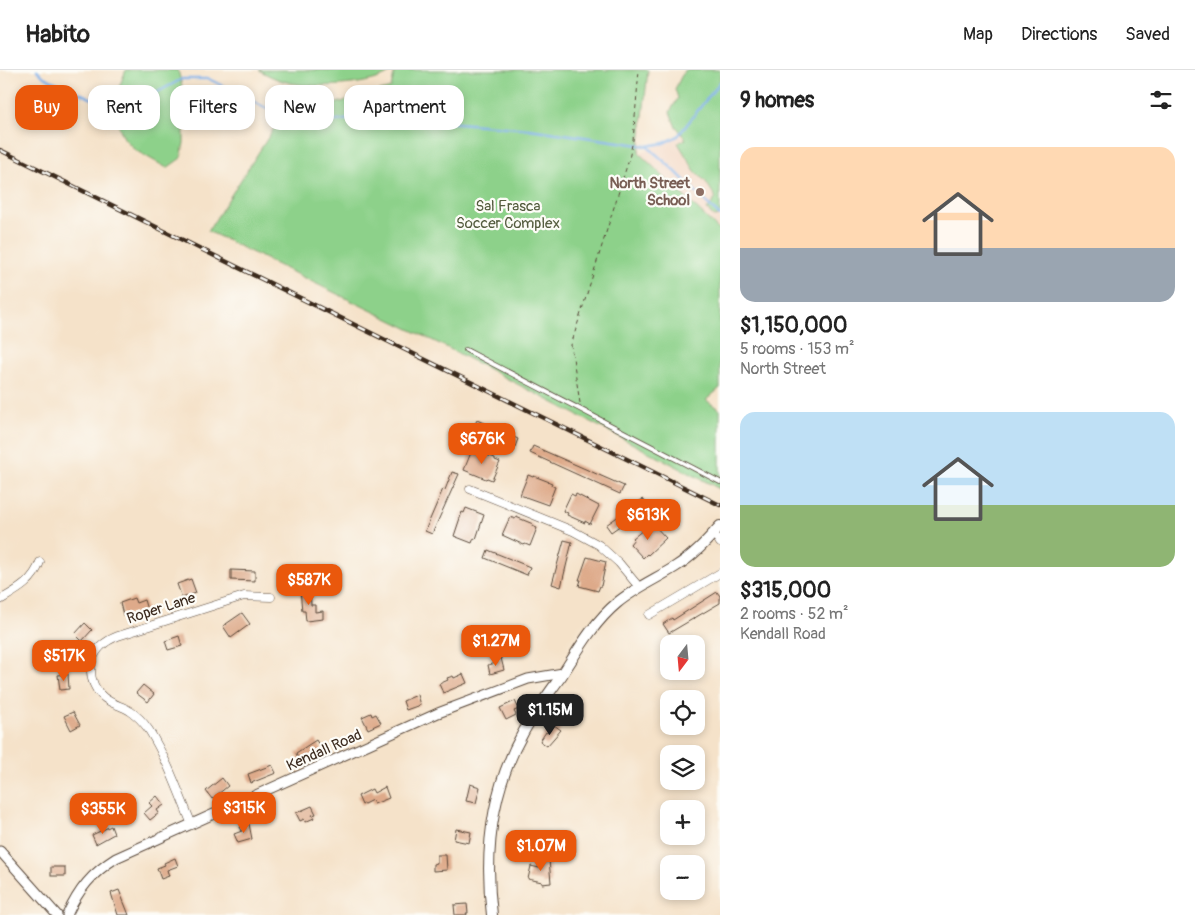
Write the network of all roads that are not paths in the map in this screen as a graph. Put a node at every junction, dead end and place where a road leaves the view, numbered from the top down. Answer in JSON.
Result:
{"nodes":[{"id":1,"x":466,"y":350,"type":"dead end"},
{"id":2,"x":720,"y":482,"type":"edge"},
{"id":3,"x":470,"y":488,"type":"dead end"},
{"id":4,"x":717,"y":530,"type":"edge"},
{"id":5,"x":720,"y":543,"type":"edge"},
{"id":6,"x":40,"y":562,"type":"dead end"},
{"id":7,"x":720,"y":573,"type":"edge"},
{"id":8,"x":639,"y":587,"type":"junction"},
{"id":9,"x":271,"y":597,"type":"dead end"},
{"id":10,"x":0,"y":600,"type":"edge"},
{"id":11,"x":649,"y":615,"type":"dead end"},
{"id":12,"x":563,"y":672,"type":"junction"},
{"id":13,"x":192,"y":824,"type":"junction"},
{"id":14,"x":0,"y":850,"type":"edge"},
{"id":15,"x":57,"y":915,"type":"edge"},
{"id":16,"x":67,"y":915,"type":"edge"},
{"id":17,"x":492,"y":915,"type":"edge"}],
"edges":[{"from":1,"to":2,"type":"lane"},
{"from":3,"to":8,"type":"street"},
{"from":4,"to":5,"type":"street"},
{"from":4,"to":8,"type":"main road"},
{"from":6,"to":10,"type":"street"},
{"from":7,"to":11,"type":"street"},
{"from":8,"to":12,"type":"main road"},
{"from":9,"to":13,"type":"street","name":"Roper Lane"},
{"from":12,"to":13,"type":"street","name":"Kendall Road"},
{"from":12,"to":17,"type":"main road"},
{"from":13,"to":16,"type":"street","name":"Kendall Road"},
{"from":14,"to":15,"type":"street"}]}
